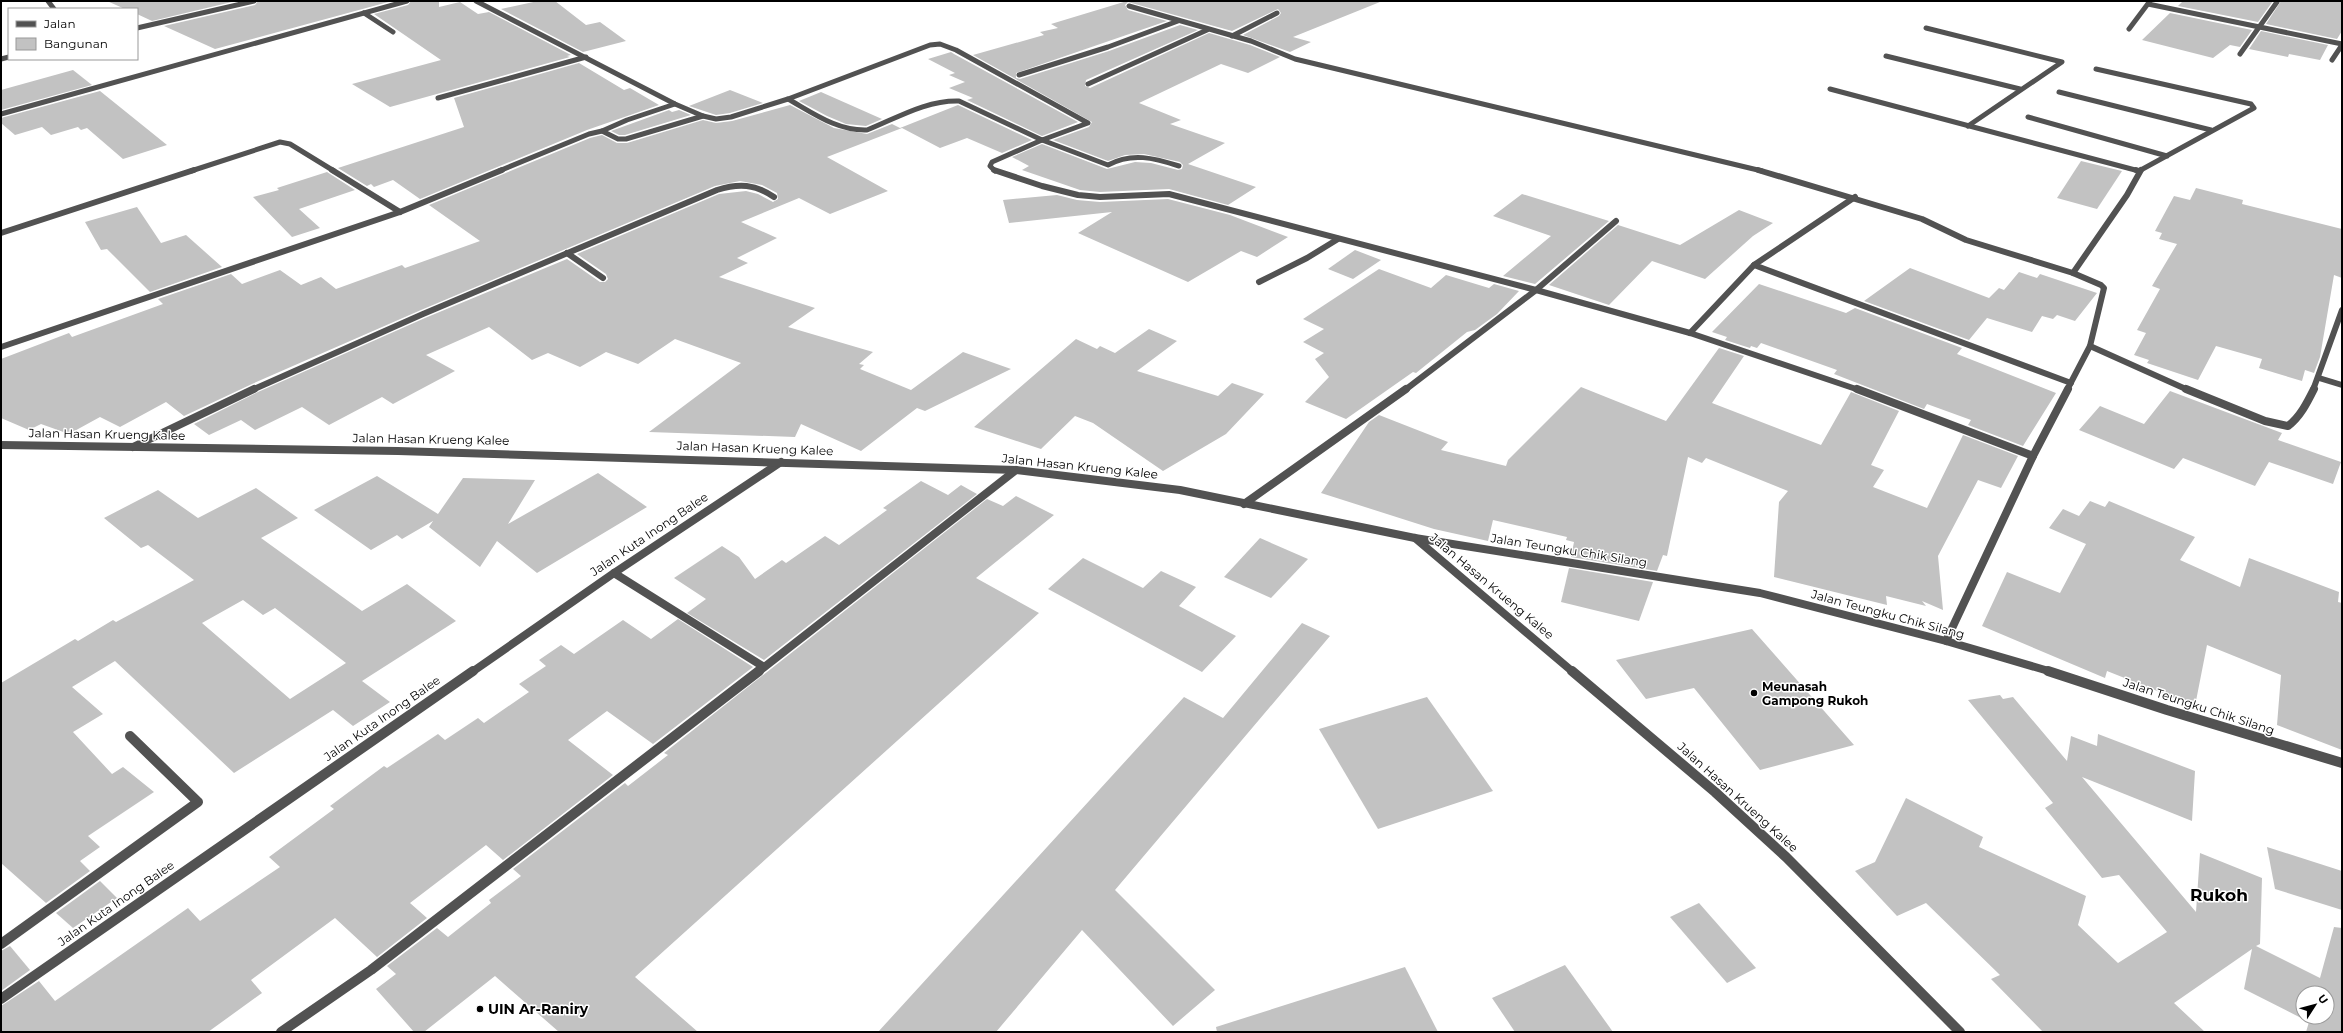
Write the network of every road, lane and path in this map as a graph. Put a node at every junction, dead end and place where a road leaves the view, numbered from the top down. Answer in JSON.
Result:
{"nodes":[{"id":1,"x":254,"y":1,"type":"edge"},
{"id":2,"x":407,"y":1,"type":"edge"},
{"id":3,"x":476,"y":1,"type":"edge"},
{"id":4,"x":2149,"y":2,"type":"edge"},
{"id":5,"x":2277,"y":2,"type":"edge"},
{"id":6,"x":1129,"y":6,"type":"dead end"},
{"id":7,"x":364,"y":13,"type":"junction"},
{"id":8,"x":1277,"y":13,"type":"dead end"},
{"id":9,"x":1178,"y":21,"type":"junction"},
{"id":10,"x":2261,"y":27,"type":"junction"},
{"id":11,"x":138,"y":28,"type":"edge"},
{"id":12,"x":1926,"y":28,"type":"dead end"},
{"id":13,"x":2129,"y":29,"type":"dead end"},
{"id":14,"x":1207,"y":30,"type":"junction"},
{"id":15,"x":393,"y":32,"type":"dead end"},
{"id":16,"x":1232,"y":36,"type":"junction"},
{"id":17,"x":2342,"y":44,"type":"edge"},
{"id":18,"x":2240,"y":54,"type":"dead end"},
{"id":19,"x":1886,"y":56,"type":"dead end"},
{"id":20,"x":586,"y":57,"type":"junction"},
{"id":21,"x":2332,"y":60,"type":"dead end"},
{"id":22,"x":2096,"y":69,"type":"dead end"},
{"id":23,"x":1018,"y":75,"type":"dead end"},
{"id":24,"x":1088,"y":84,"type":"dead end"},
{"id":25,"x":1830,"y":89,"type":"dead end"},
{"id":26,"x":2020,"y":89,"type":"junction"},
{"id":27,"x":2059,"y":92,"type":"dead end"},
{"id":28,"x":438,"y":98,"type":"dead end"},
{"id":29,"x":788,"y":100,"type":"junction"},
{"id":30,"x":675,"y":104,"type":"junction"},
{"id":31,"x":1,"y":114,"type":"edge"},
{"id":32,"x":703,"y":116,"type":"junction"},
{"id":33,"x":2028,"y":117,"type":"dead end"},
{"id":34,"x":1968,"y":126,"type":"junction"},
{"id":35,"x":2211,"y":130,"type":"junction"},
{"id":36,"x":602,"y":131,"type":"junction"},
{"id":37,"x":1042,"y":140,"type":"junction"},
{"id":38,"x":2167,"y":156,"type":"junction"},
{"id":39,"x":1179,"y":166,"type":"dead end"},
{"id":40,"x":2139,"y":171,"type":"junction"},
{"id":41,"x":774,"y":197,"type":"dead end"},
{"id":42,"x":1855,"y":197,"type":"junction"},
{"id":43,"x":400,"y":212,"type":"junction"},
{"id":44,"x":1616,"y":221,"type":"dead end"},
{"id":45,"x":1,"y":233,"type":"edge"},
{"id":46,"x":1338,"y":239,"type":"junction"},
{"id":47,"x":567,"y":253,"type":"junction"},
{"id":48,"x":1754,"y":264,"type":"junction"},
{"id":49,"x":2073,"y":273,"type":"junction"},
{"id":50,"x":604,"y":278,"type":"dead end"},
{"id":51,"x":1259,"y":282,"type":"dead end"},
{"id":52,"x":1536,"y":290,"type":"junction"},
{"id":53,"x":2342,"y":310,"type":"edge"},
{"id":54,"x":2341,"y":319,"type":"edge"},
{"id":55,"x":1690,"y":332,"type":"junction"},
{"id":56,"x":2090,"y":346,"type":"junction"},
{"id":57,"x":1,"y":347,"type":"edge"},
{"id":58,"x":2319,"y":378,"type":"junction"},
{"id":59,"x":2071,"y":384,"type":"junction"},
{"id":60,"x":2342,"y":385,"type":"edge"},
{"id":61,"x":1,"y":445,"type":"edge"},
{"id":62,"x":133,"y":447,"type":"junction"},
{"id":63,"x":2033,"y":456,"type":"junction"},
{"id":64,"x":781,"y":462,"type":"junction"},
{"id":65,"x":1016,"y":470,"type":"junction"},
{"id":66,"x":1244,"y":504,"type":"junction"},
{"id":67,"x":1415,"y":538,"type":"junction"},
{"id":68,"x":614,"y":573,"type":"junction"},
{"id":69,"x":1946,"y":641,"type":"junction"},
{"id":70,"x":764,"y":667,"type":"junction"},
{"id":71,"x":130,"y":736,"type":"dead end"},
{"id":72,"x":2342,"y":762,"type":"edge"},
{"id":73,"x":1,"y":944,"type":"edge"},
{"id":74,"x":1,"y":999,"type":"edge"},
{"id":75,"x":281,"y":1032,"type":"edge"},
{"id":76,"x":1960,"y":1032,"type":"edge"}],
"edges":[{"from":1,"to":11,"type":"street"},
{"from":2,"to":7,"type":"street"},
{"from":3,"to":20,"type":"street"},
{"from":4,"to":10,"type":"street"},
{"from":4,"to":13,"type":"street"},
{"from":5,"to":10,"type":"street"},
{"from":6,"to":9,"type":"street"},
{"from":7,"to":15,"type":"street"},
{"from":7,"to":31,"type":"street"},
{"from":8,"to":16,"type":"street"},
{"from":9,"to":14,"type":"street"},
{"from":9,"to":23,"type":"street"},
{"from":10,"to":17,"type":"street"},
{"from":10,"to":18,"type":"street"},
{"from":12,"to":26,"type":"street"},
{"from":14,"to":16,"type":"street"},
{"from":14,"to":24,"type":"street"},
{"from":16,"to":42,"type":"street"},
{"from":17,"to":21,"type":"street"},
{"from":19,"to":26,"type":"street"},
{"from":20,"to":28,"type":"street"},
{"from":20,"to":30,"type":"street"},
{"from":22,"to":35,"type":"street"},
{"from":25,"to":34,"type":"street"},
{"from":26,"to":34,"type":"street"},
{"from":27,"to":35,"type":"street"},
{"from":29,"to":32,"type":"street"},
{"from":29,"to":37,"type":"street"},
{"from":29,"to":37,"type":"street"},
{"from":30,"to":32,"type":"street"},
{"from":30,"to":36,"type":"street"},
{"from":32,"to":36,"type":"street"},
{"from":33,"to":38,"type":"street"},
{"from":34,"to":40,"type":"street"},
{"from":35,"to":38,"type":"street"},
{"from":36,"to":43,"type":"street"},
{"from":37,"to":39,"type":"street"},
{"from":37,"to":46,"type":"street"},
{"from":38,"to":40,"type":"street"},
{"from":40,"to":49,"type":"street"},
{"from":41,"to":47,"type":"street"},
{"from":42,"to":48,"type":"street"},
{"from":42,"to":49,"type":"street"},
{"from":43,"to":45,"type":"street"},
{"from":43,"to":57,"type":"street"},
{"from":44,"to":52,"type":"street"},
{"from":46,"to":51,"type":"street"},
{"from":46,"to":52,"type":"street"},
{"from":47,"to":50,"type":"street"},
{"from":47,"to":62,"type":"street"},
{"from":48,"to":55,"type":"street"},
{"from":48,"to":59,"type":"street"},
{"from":49,"to":56,"type":"street"},
{"from":52,"to":55,"type":"street"},
{"from":52,"to":66,"type":"street"},
{"from":53,"to":54,"type":"street"},
{"from":54,"to":58,"type":"street"},
{"from":55,"to":63,"type":"street"},
{"from":56,"to":58,"type":"street"},
{"from":56,"to":59,"type":"street"},
{"from":58,"to":60,"type":"street"},
{"from":59,"to":63,"type":"street"},
{"from":61,"to":62,"type":"street","name":"Jalan Hasan Krueng Kalee"},
{"from":62,"to":64,"type":"street","name":"Jalan Hasan Krueng Kalee"},
{"from":63,"to":69,"type":"street"},
{"from":64,"to":65,"type":"street","name":"Jalan Hasan Krueng Kalee"},
{"from":64,"to":68,"type":"street","name":"Jalan Kuta Inong Balee"},
{"from":65,"to":66,"type":"street","name":"Jalan Hasan Krueng Kalee"},
{"from":65,"to":70,"type":"street"},
{"from":66,"to":67,"type":"street","name":"Jalan Hasan Krueng Kalee"},
{"from":67,"to":69,"type":"street","name":"Jalan Teungku Chik Silang"},
{"from":67,"to":76,"type":"street","name":"Jalan Hasan Krueng Kalee"},
{"from":68,"to":70,"type":"street"},
{"from":68,"to":74,"type":"street","name":"Jalan Kuta Inong Balee"},
{"from":69,"to":72,"type":"street","name":"Jalan Teungku Chik Silang"},
{"from":70,"to":75,"type":"street"},
{"from":71,"to":73,"type":"street"}]}
